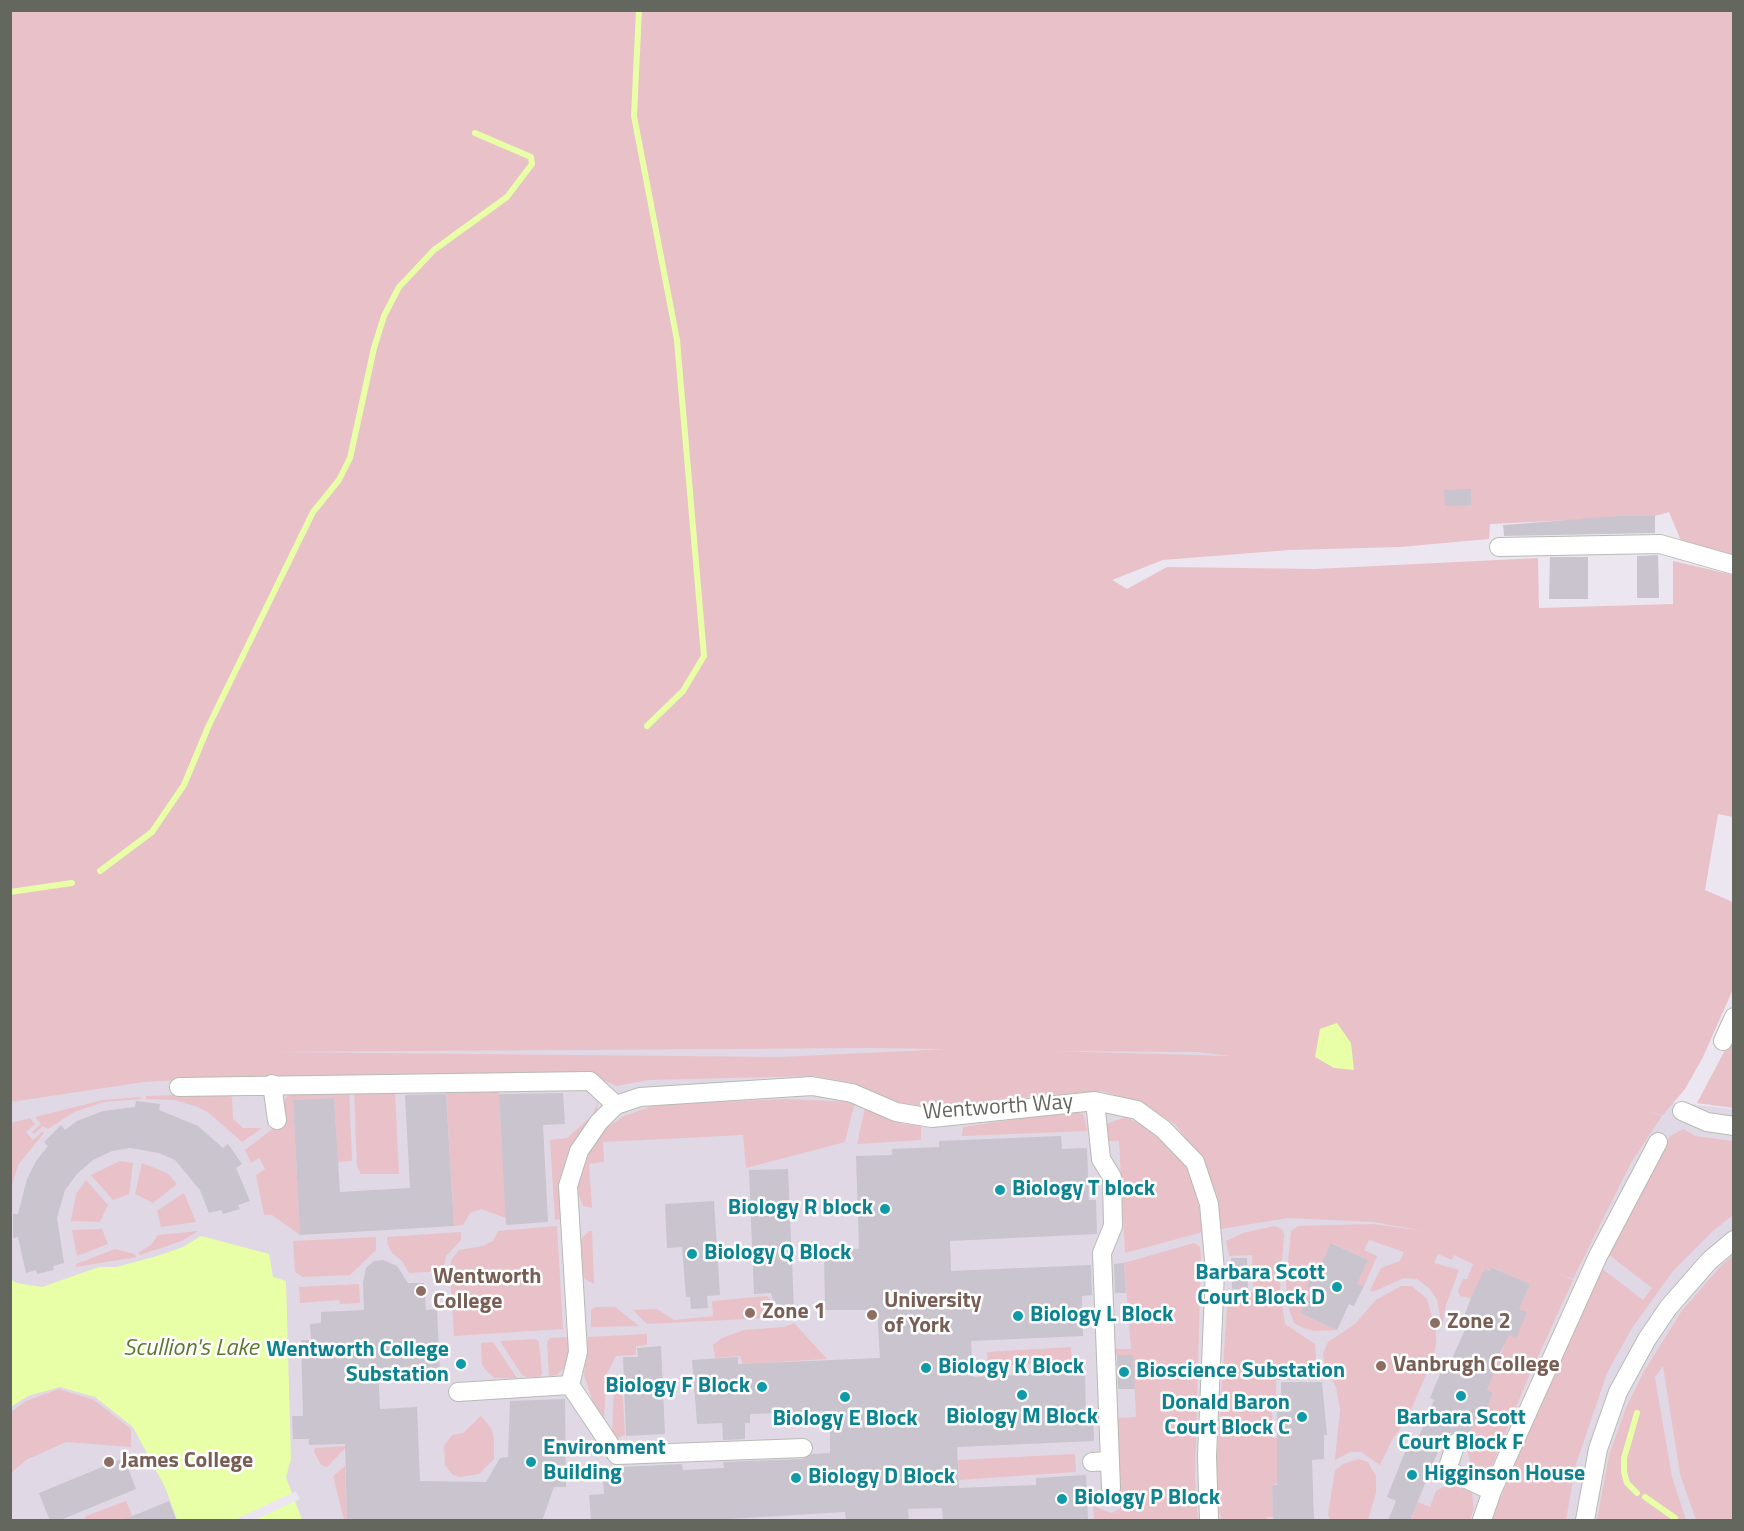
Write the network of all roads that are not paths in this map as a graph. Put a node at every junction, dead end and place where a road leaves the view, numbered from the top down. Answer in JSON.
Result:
{"nodes":[{"id":1,"x":1499,"y":547,"type":"dead end"},
{"id":2,"x":1734,"y":565,"type":"edge"},
{"id":3,"x":1734,"y":1017,"type":"edge"},
{"id":4,"x":1723,"y":1041,"type":"dead end"},
{"id":5,"x":272,"y":1084,"type":"junction"},
{"id":6,"x":179,"y":1087,"type":"dead end"},
{"id":7,"x":1095,"y":1101,"type":"junction"},
{"id":8,"x":616,"y":1105,"type":"junction"},
{"id":9,"x":1682,"y":1111,"type":"dead end"},
{"id":10,"x":277,"y":1120,"type":"dead end"},
{"id":11,"x":1734,"y":1126,"type":"edge"},
{"id":12,"x":1658,"y":1142,"type":"dead end"},
{"id":13,"x":1734,"y":1240,"type":"edge"},
{"id":14,"x":570,"y":1385,"type":"junction"},
{"id":15,"x":458,"y":1392,"type":"dead end"},
{"id":16,"x":1456,"y":1443,"type":"dead end"},
{"id":17,"x":803,"y":1448,"type":"dead end"},
{"id":18,"x":1111,"y":1488,"type":"dead end"},
{"id":19,"x":1492,"y":1491,"type":"junction"},
{"id":20,"x":1209,"y":1521,"type":"edge"},
{"id":21,"x":1482,"y":1521,"type":"edge"},
{"id":22,"x":1585,"y":1521,"type":"edge"}],
"edges":[{"from":1,"to":2,"type":"street"},
{"from":3,"to":4,"type":"street"},
{"from":5,"to":6,"type":"street"},
{"from":5,"to":8,"type":"street"},
{"from":5,"to":10,"type":"street"},
{"from":7,"to":8,"type":"street","name":"Wentworth Way"},
{"from":7,"to":18,"type":"street"},
{"from":7,"to":20,"type":"street","name":"Wentworth Way"},
{"from":8,"to":14,"type":"street"},
{"from":9,"to":11,"type":"street"},
{"from":12,"to":19,"type":"street"},
{"from":13,"to":22,"type":"street"},
{"from":14,"to":15,"type":"street"},
{"from":14,"to":17,"type":"street"},
{"from":16,"to":19,"type":"street"},
{"from":19,"to":21,"type":"street"}]}
